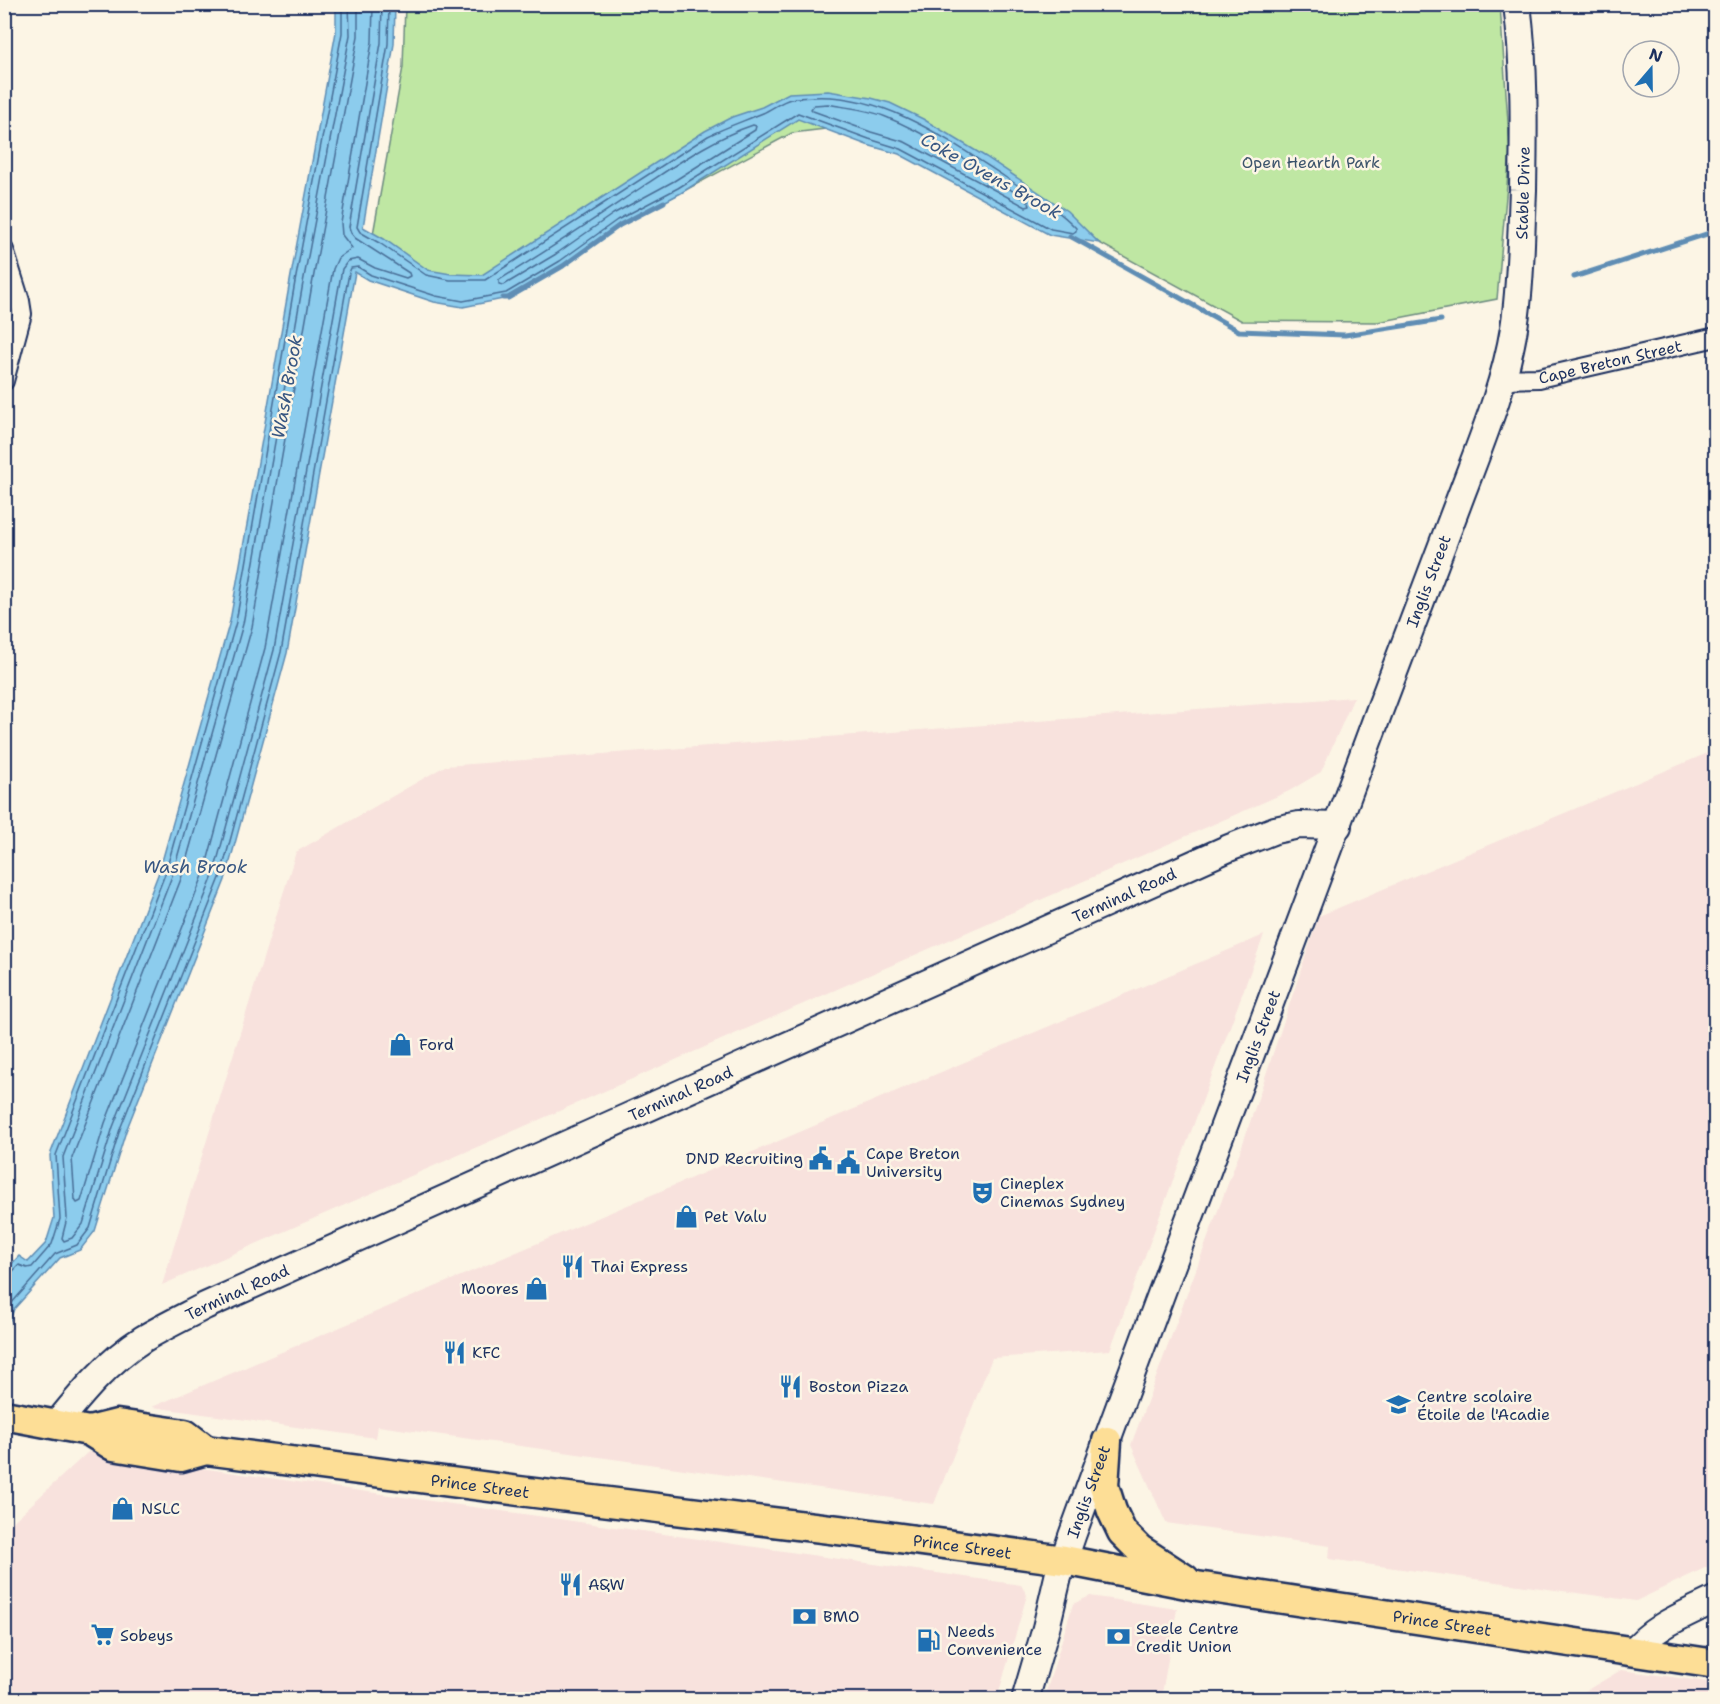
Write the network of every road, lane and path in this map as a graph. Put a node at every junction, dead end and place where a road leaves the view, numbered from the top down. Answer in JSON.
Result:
{"nodes":[{"id":1,"x":1517,"y":4,"type":"edge"},
{"id":2,"x":4,"y":250,"type":"edge"},
{"id":3,"x":1716,"y":337,"type":"edge"},
{"id":4,"x":7,"y":356,"type":"edge"},
{"id":5,"x":1502,"y":379,"type":"junction"},
{"id":6,"x":4,"y":381,"type":"edge"},
{"id":7,"x":1338,"y":826,"type":"junction"},
{"id":8,"x":4,"y":1415,"type":"edge"},
{"id":9,"x":56,"y":1425,"type":"junction"},
{"id":10,"x":1107,"y":1441,"type":"junction"},
{"id":11,"x":1065,"y":1560,"type":"junction"},
{"id":12,"x":1197,"y":1586,"type":"junction"},
{"id":13,"x":1716,"y":1599,"type":"edge"},
{"id":14,"x":1634,"y":1652,"type":"junction"},
{"id":15,"x":1716,"y":1664,"type":"edge"},
{"id":16,"x":1025,"y":1700,"type":"edge"}],
"edges":[{"from":1,"to":5,"type":"street","name":"Stable Drive"},
{"from":2,"to":4,"type":"street"},
{"from":3,"to":5,"type":"street","name":"Cape Breton Street"},
{"from":4,"to":6,"type":"street"},
{"from":5,"to":7,"type":"street","name":"Inglis Street"},
{"from":7,"to":9,"type":"street","name":"Terminal Road"},
{"from":7,"to":10,"type":"street","name":"Inglis Street"},
{"from":8,"to":9,"type":"main road","name":"Prince Street"},
{"from":9,"to":11,"type":"main road","name":"Prince Street"},
{"from":10,"to":11,"type":"street","name":"Inglis Street"},
{"from":10,"to":12,"type":"main road"},
{"from":11,"to":12,"type":"main road","name":"Prince Street"},
{"from":11,"to":16,"type":"street","name":"Inglis Street"},
{"from":12,"to":14,"type":"main road","name":"Prince Street"},
{"from":13,"to":14,"type":"street"},
{"from":14,"to":15,"type":"main road","name":"Prince Street"}]}
